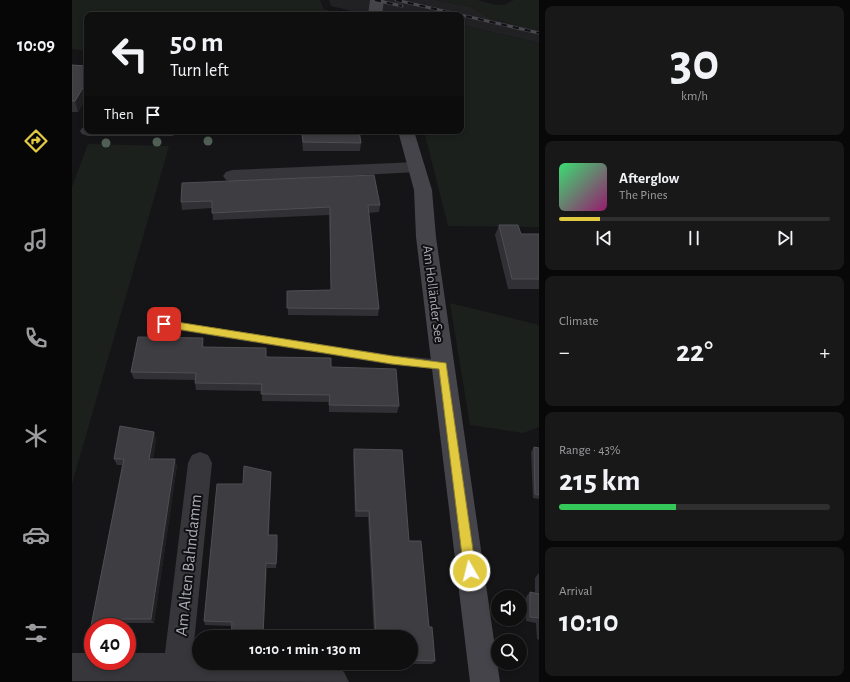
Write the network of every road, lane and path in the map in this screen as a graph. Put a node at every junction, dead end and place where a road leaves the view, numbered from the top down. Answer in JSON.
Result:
{"nodes":[{"id":1,"x":376,"y":0,"type":"edge"},
{"id":2,"x":375,"y":12,"type":"edge"},
{"id":3,"x":72,"y":130,"type":"edge"},
{"id":4,"x":84,"y":131,"type":"edge"},
{"id":5,"x":407,"y":134,"type":"edge"},
{"id":6,"x":417,"y":167,"type":"junction"},
{"id":7,"x":232,"y":176,"type":"dead end"},
{"id":8,"x":164,"y":324,"type":"dead end"},
{"id":9,"x":443,"y":365,"type":"junction"},
{"id":10,"x":200,"y":463,"type":"dead end"},
{"id":11,"x":72,"y":667,"type":"edge"},
{"id":12,"x":176,"y":668,"type":"junction"},
{"id":13,"x":334,"y":682,"type":"edge"},
{"id":14,"x":485,"y":682,"type":"edge"}],
"edges":[{"from":1,"to":2,"type":"street"},
{"from":3,"to":4,"type":"street"},
{"from":5,"to":6,"type":"street","name":"Am Holländer See"},
{"from":6,"to":7,"type":"street"},
{"from":6,"to":9,"type":"street","name":"Am Holländer See"},
{"from":8,"to":9,"type":"lane"},
{"from":9,"to":14,"type":"street","name":"Am Holländer See"},
{"from":10,"to":12,"type":"street","name":"Am Alten Bahndamm"},
{"from":11,"to":12,"type":"street"},
{"from":12,"to":13,"type":"street"}]}
